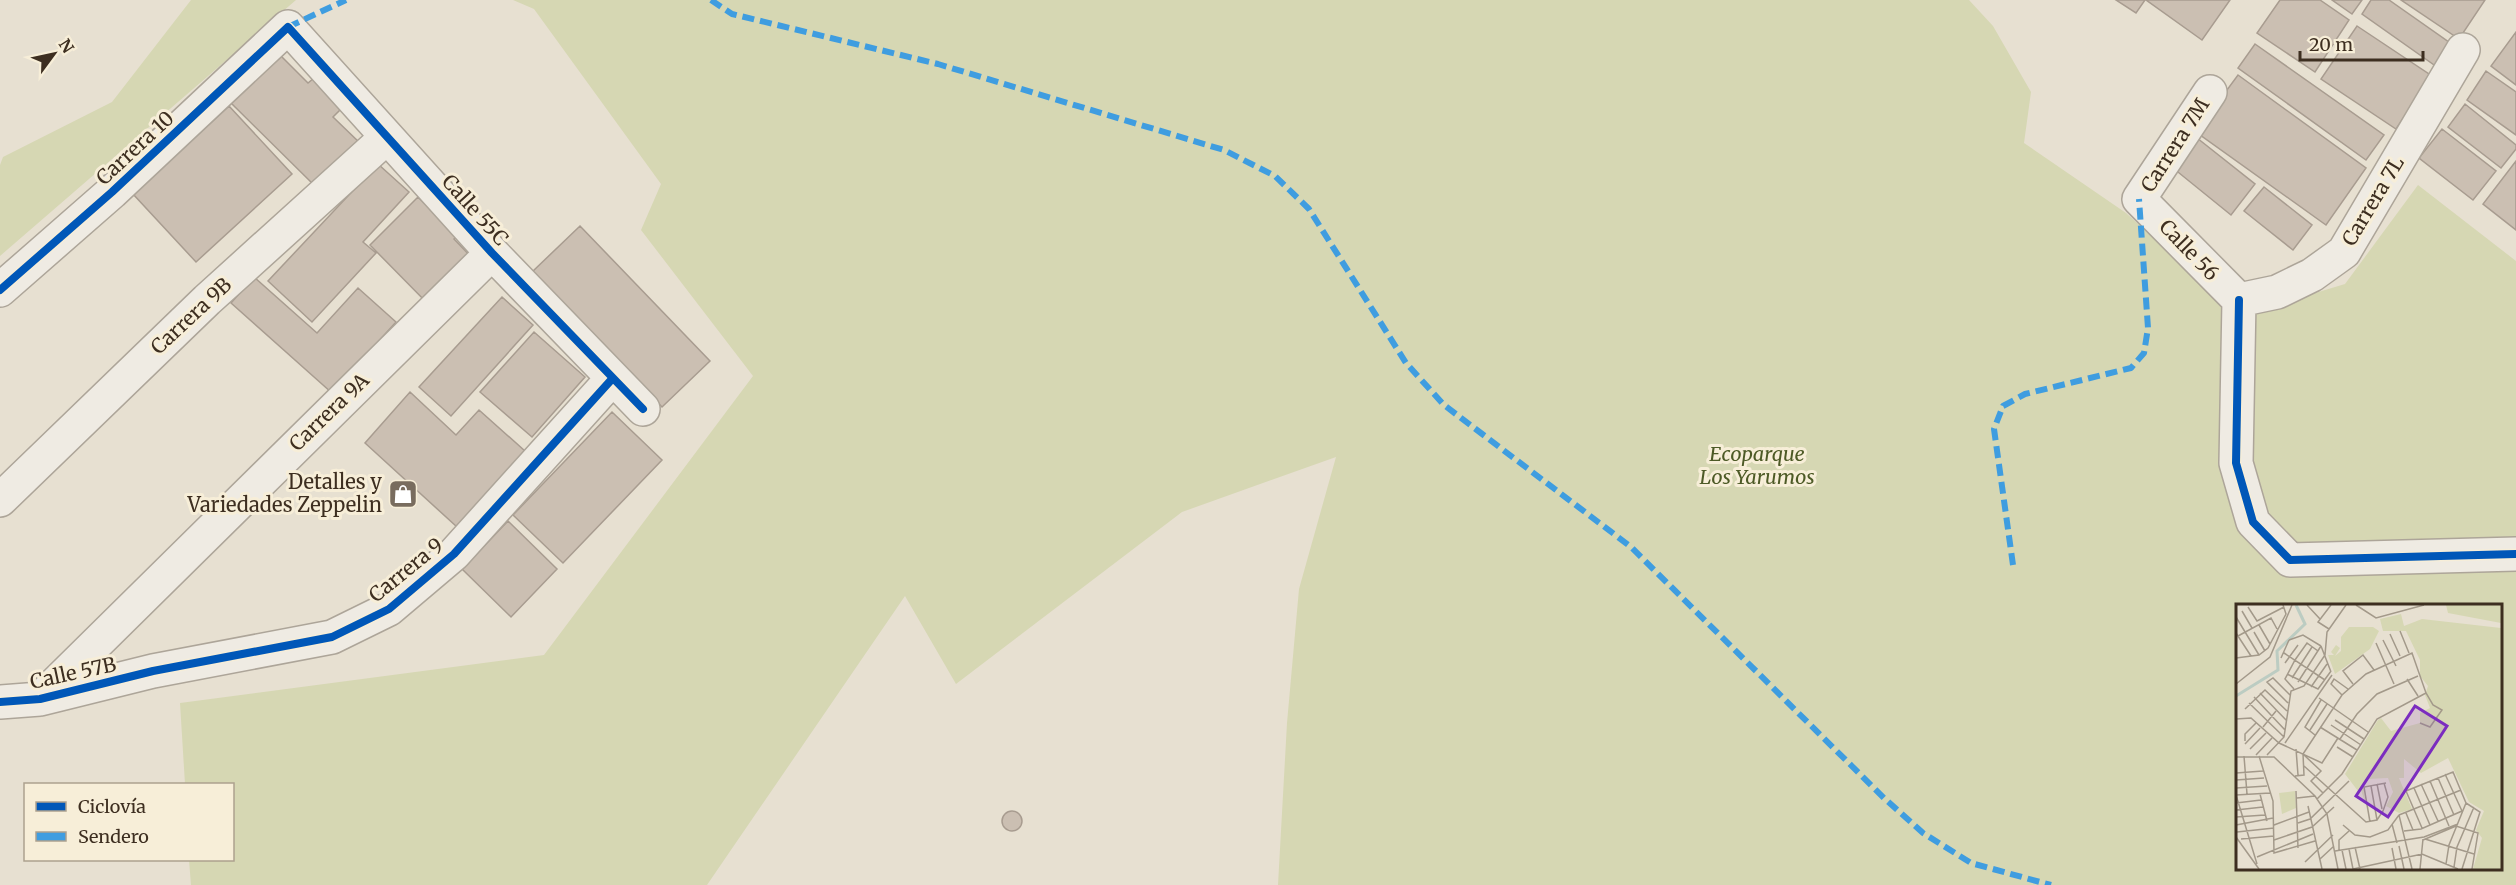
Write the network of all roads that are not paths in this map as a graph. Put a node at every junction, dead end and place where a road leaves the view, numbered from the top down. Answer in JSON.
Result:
{"nodes":[{"id":1,"x":288,"y":27,"type":"joint"},
{"id":2,"x":2463,"y":50,"type":"dead end"},
{"id":3,"x":2210,"y":92,"type":"dead end"},
{"id":4,"x":387,"y":137,"type":"junction"},
{"id":5,"x":2139,"y":199,"type":"joint"},
{"id":6,"x":492,"y":253,"type":"junction"},
{"id":7,"x":0,"y":290,"type":"edge"},
{"id":8,"x":2239,"y":300,"type":"junction"},
{"id":9,"x":612,"y":379,"type":"junction"},
{"id":10,"x":643,"y":409,"type":"dead end"},
{"id":11,"x":0,"y":500,"type":"edge"},
{"id":12,"x":2516,"y":554,"type":"edge"},
{"id":13,"x":153,"y":671,"type":"joint"},
{"id":14,"x":40,"y":699,"type":"junction"},
{"id":15,"x":0,"y":702,"type":"edge"}],
"edges":[{"from":1,"to":4,"type":"street","name":"Calle 55C"},
{"from":1,"to":7,"type":"street","name":"Carrera 10"},
{"from":2,"to":8,"type":"street","name":"Carrera 7L"},
{"from":3,"to":5,"type":"street","name":"Carrera 7M"},
{"from":4,"to":6,"type":"street","name":"Calle 55C"},
{"from":4,"to":11,"type":"street","name":"Carrera 9B"},
{"from":5,"to":8,"type":"street","name":"Calle 56"},
{"from":6,"to":9,"type":"street","name":"Calle 55C"},
{"from":6,"to":14,"type":"street","name":"Carrera 9A"},
{"from":8,"to":12,"type":"street"},
{"from":9,"to":10,"type":"street","name":"Calle 55C"},
{"from":9,"to":13,"type":"street","name":"Carrera 9"},
{"from":13,"to":14,"type":"street","name":"Calle 57B"},
{"from":14,"to":15,"type":"street","name":"Calle 57B"}]}
